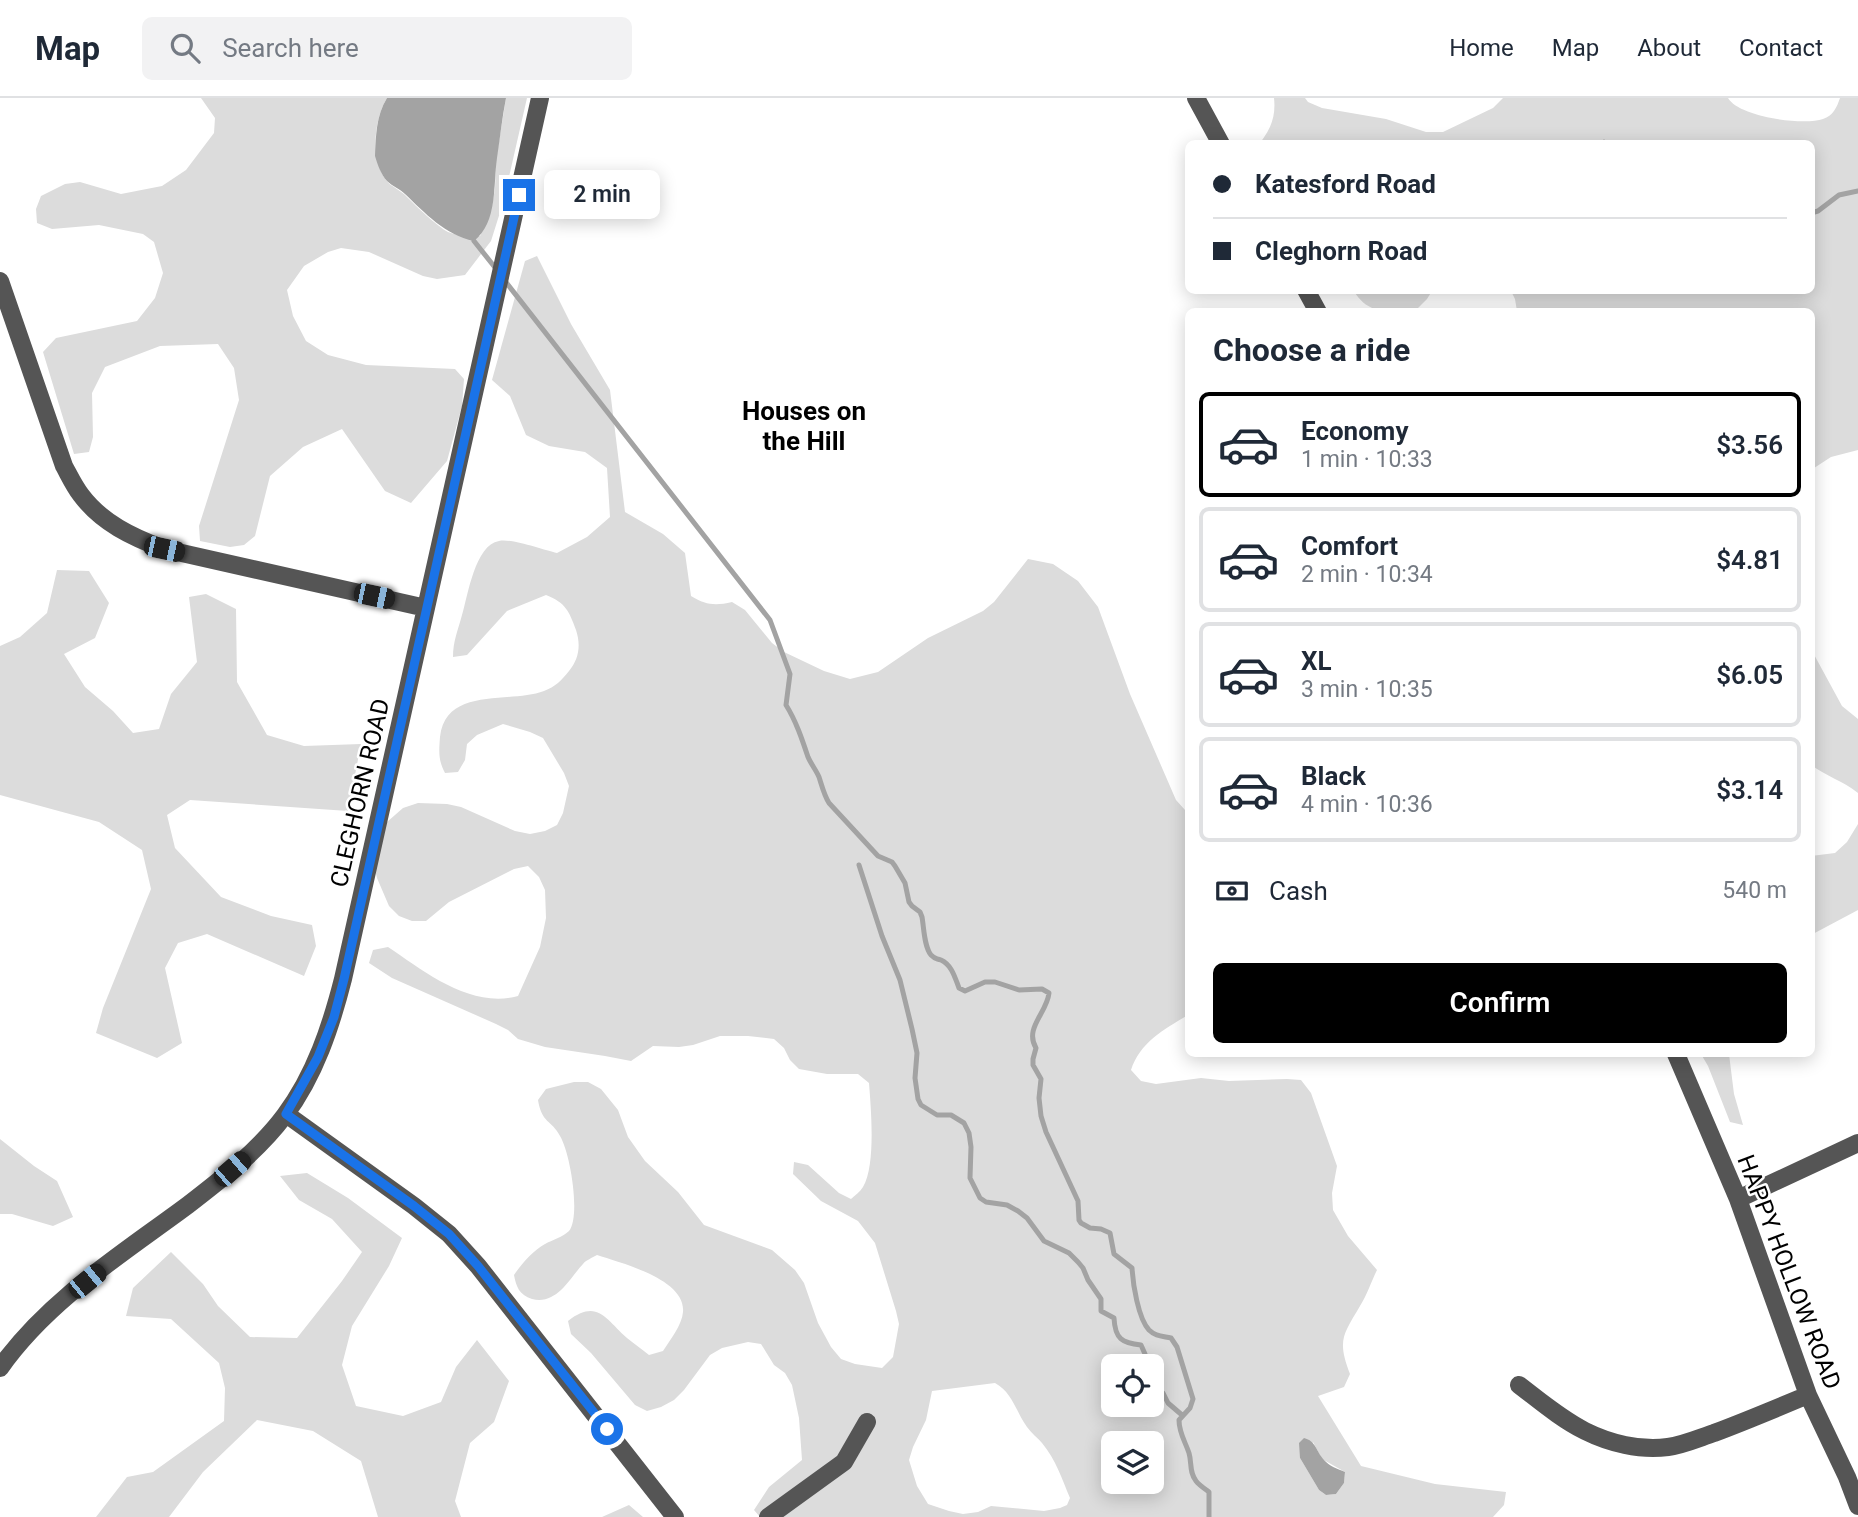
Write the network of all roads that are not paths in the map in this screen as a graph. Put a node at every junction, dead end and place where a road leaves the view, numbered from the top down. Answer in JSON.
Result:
{"nodes":[{"id":1,"x":540,"y":98,"type":"edge"},
{"id":2,"x":1196,"y":98,"type":"edge"},
{"id":3,"x":1220,"y":140,"type":"edge"},
{"id":4,"x":0,"y":281,"type":"edge"},
{"id":5,"x":426,"y":608,"type":"junction"},
{"id":6,"x":1677,"y":1057,"type":"edge"},
{"id":7,"x":286,"y":1114,"type":"junction"},
{"id":8,"x":1858,"y":1143,"type":"edge"},
{"id":9,"x":1738,"y":1199,"type":"junction"},
{"id":10,"x":0,"y":1368,"type":"edge"},
{"id":11,"x":1519,"y":1385,"type":"dead end"},
{"id":12,"x":1808,"y":1395,"type":"junction"},
{"id":13,"x":867,"y":1422,"type":"dead end"},
{"id":14,"x":1852,"y":1475,"type":"edge"},
{"id":15,"x":1858,"y":1506,"type":"edge"},
{"id":16,"x":675,"y":1517,"type":"edge"},
{"id":17,"x":768,"y":1517,"type":"edge"}],
"edges":[{"from":1,"to":5,"type":"street","name":"CLEGHORN ROAD"},
{"from":2,"to":3,"type":"street"},
{"from":4,"to":5,"type":"street"},
{"from":5,"to":7,"type":"street","name":"CLEGHORN ROAD"},
{"from":6,"to":9,"type":"street","name":"HAPPY HOLLOW ROAD"},
{"from":7,"to":10,"type":"street","name":"CLEGHORN ROAD"},
{"from":7,"to":16,"type":"street"},
{"from":8,"to":9,"type":"street"},
{"from":9,"to":12,"type":"street","name":"HAPPY HOLLOW ROAD"},
{"from":11,"to":12,"type":"street"},
{"from":12,"to":14,"type":"street","name":"HAPPY HOLLOW ROAD"},
{"from":13,"to":17,"type":"street"},
{"from":14,"to":15,"type":"street","name":"HAPPY HOLLOW ROAD"}]}
